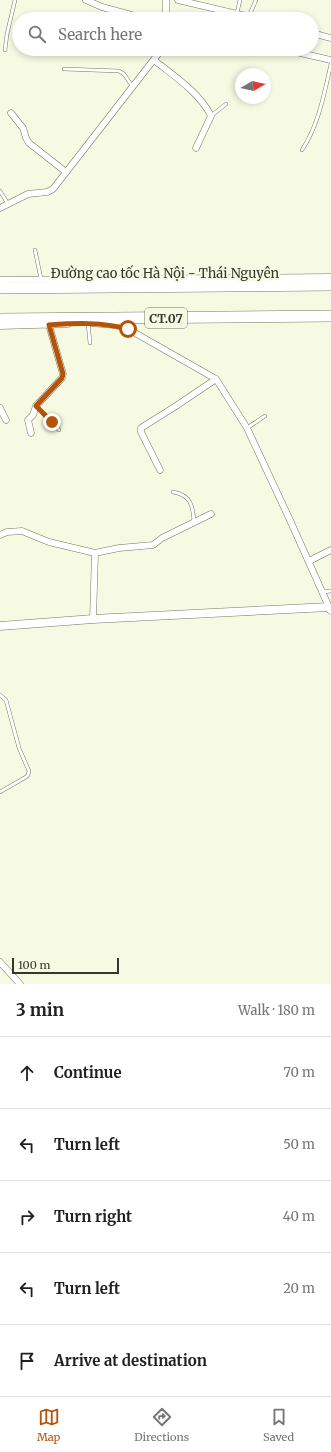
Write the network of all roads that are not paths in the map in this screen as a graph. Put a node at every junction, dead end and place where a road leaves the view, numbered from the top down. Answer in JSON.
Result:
{"nodes":[{"id":1,"x":15,"y":0,"type":"edge"},
{"id":2,"x":86,"y":0,"type":"edge"},
{"id":3,"x":178,"y":0,"type":"edge"},
{"id":4,"x":240,"y":0,"type":"edge"},
{"id":5,"x":256,"y":0,"type":"edge"},
{"id":6,"x":192,"y":2,"type":"edge"},
{"id":7,"x":202,"y":3,"type":"edge"},
{"id":8,"x":12,"y":12,"type":"edge"},
{"id":9,"x":120,"y":12,"type":"edge"},
{"id":10,"x":234,"y":12,"type":"edge"},
{"id":11,"x":237,"y":12,"type":"edge"},
{"id":12,"x":250,"y":12,"type":"edge"},
{"id":13,"x":12,"y":13,"type":"edge"},
{"id":14,"x":319,"y":35,"type":"edge"},
{"id":15,"x":331,"y":38,"type":"edge"},
{"id":16,"x":5,"y":50,"type":"dead end"},
{"id":17,"x":157,"y":56,"type":"edge"},
{"id":18,"x":314,"y":56,"type":"edge"},
{"id":19,"x":154,"y":60,"type":"junction"},
{"id":20,"x":331,"y":60,"type":"edge"},
{"id":21,"x":331,"y":64,"type":"edge"},
{"id":22,"x":64,"y":69,"type":"dead end"},
{"id":23,"x":133,"y":87,"type":"junction"},
{"id":24,"x":226,"y":104,"type":"dead end"},
{"id":25,"x":11,"y":113,"type":"dead end"},
{"id":26,"x":212,"y":116,"type":"junction"},
{"id":27,"x":196,"y":148,"type":"dead end"},
{"id":28,"x":302,"y":150,"type":"dead end"},
{"id":29,"x":66,"y":172,"type":"junction"},
{"id":30,"x":0,"y":191,"type":"edge"},
{"id":31,"x":8,"y":204,"type":"junction"},
{"id":32,"x":0,"y":208,"type":"edge"},
{"id":33,"x":35,"y":250,"type":"dead end"},
{"id":34,"x":331,"y":277,"type":"edge"},
{"id":35,"x":41,"y":279,"type":"junction"},
{"id":36,"x":0,"y":280,"type":"edge"},
{"id":37,"x":331,"y":285,"type":"edge"},
{"id":38,"x":0,"y":288,"type":"edge"},
{"id":39,"x":331,"y":316,"type":"edge"},
{"id":40,"x":0,"y":319,"type":"edge"},
{"id":41,"x":88,"y":323,"type":"junction"},
{"id":42,"x":49,"y":325,"type":"junction"},
{"id":43,"x":0,"y":326,"type":"edge"},
{"id":44,"x":90,"y":343,"type":"dead end"},
{"id":45,"x":216,"y":379,"type":"junction"},
{"id":46,"x":36,"y":406,"type":"junction"},
{"id":47,"x":0,"y":408,"type":"edge"},
{"id":48,"x":265,"y":416,"type":"dead end"},
{"id":49,"x":6,"y":420,"type":"dead end"},
{"id":50,"x":247,"y":428,"type":"junction"},
{"id":51,"x":59,"y":430,"type":"dead end"},
{"id":52,"x":31,"y":433,"type":"dead end"},
{"id":53,"x":160,"y":470,"type":"dead end"},
{"id":54,"x":173,"y":492,"type":"dead end"},
{"id":55,"x":211,"y":514,"type":"dead end"},
{"id":56,"x":194,"y":522,"type":"junction"},
{"id":57,"x":0,"y":535,"type":"edge"},
{"id":58,"x":331,"y":550,"type":"edge"},
{"id":59,"x":95,"y":553,"type":"junction"},
{"id":60,"x":309,"y":560,"type":"junction"},
{"id":61,"x":331,"y":591,"type":"edge"},
{"id":62,"x":322,"y":592,"type":"junction"},
{"id":63,"x":330,"y":608,"type":"edge"},
{"id":64,"x":93,"y":620,"type":"junction"},
{"id":65,"x":0,"y":626,"type":"edge"},
{"id":66,"x":0,"y":695,"type":"edge"},
{"id":67,"x":0,"y":792,"type":"edge"},
{"id":68,"x":0,"y":962,"type":"edge"},
{"id":69,"x":20,"y":984,"type":"edge"}],
"edges":[{"from":1,"to":8,"type":"lane"},
{"from":2,"to":9,"type":"street"},
{"from":3,"to":6,"type":"street"},
{"from":4,"to":11,"type":"lane"},
{"from":5,"to":12,"type":"lane"},
{"from":6,"to":7,"type":"street"},
{"from":7,"to":10,"type":"street"},
{"from":13,"to":16,"type":"lane"},
{"from":14,"to":15,"type":"street"},
{"from":17,"to":19,"type":"street"},
{"from":18,"to":20,"type":"street"},
{"from":19,"to":23,"type":"street"},
{"from":19,"to":26,"type":"street"},
{"from":21,"to":28,"type":"lane"},
{"from":22,"to":23,"type":"lane"},
{"from":23,"to":29,"type":"street"},
{"from":24,"to":26,"type":"lane"},
{"from":25,"to":29,"type":"street"},
{"from":26,"to":27,"type":"street"},
{"from":29,"to":31,"type":"street"},
{"from":30,"to":31,"type":"lane"},
{"from":31,"to":32,"type":"street"},
{"from":33,"to":35,"type":"lane"},
{"from":34,"to":35,"type":"street"},
{"from":35,"to":36,"type":"street"},
{"from":37,"to":38,"type":"highway","name":"Đường cao tốc Hà Nội - Thái Nguyên"},
{"from":39,"to":40,"type":"highway","number":"CT.07"},
{"from":41,"to":42,"type":"street"},
{"from":41,"to":44,"type":"lane"},
{"from":41,"to":45,"type":"street"},
{"from":42,"to":43,"type":"street"},
{"from":42,"to":46,"type":"street"},
{"from":45,"to":50,"type":"street"},
{"from":45,"to":53,"type":"street"},
{"from":46,"to":51,"type":"lane"},
{"from":46,"to":52,"type":"street"},
{"from":47,"to":49,"type":"street"},
{"from":48,"to":50,"type":"lane"},
{"from":50,"to":60,"type":"street"},
{"from":54,"to":56,"type":"lane"},
{"from":55,"to":56,"type":"street"},
{"from":56,"to":59,"type":"street"},
{"from":57,"to":59,"type":"street"},
{"from":58,"to":60,"type":"street"},
{"from":59,"to":64,"type":"street"},
{"from":60,"to":62,"type":"street"},
{"from":61,"to":62,"type":"lane"},
{"from":62,"to":63,"type":"street"},
{"from":63,"to":64,"type":"street"},
{"from":64,"to":65,"type":"street"},
{"from":66,"to":67,"type":"lane"},
{"from":68,"to":69,"type":"street"}]}
